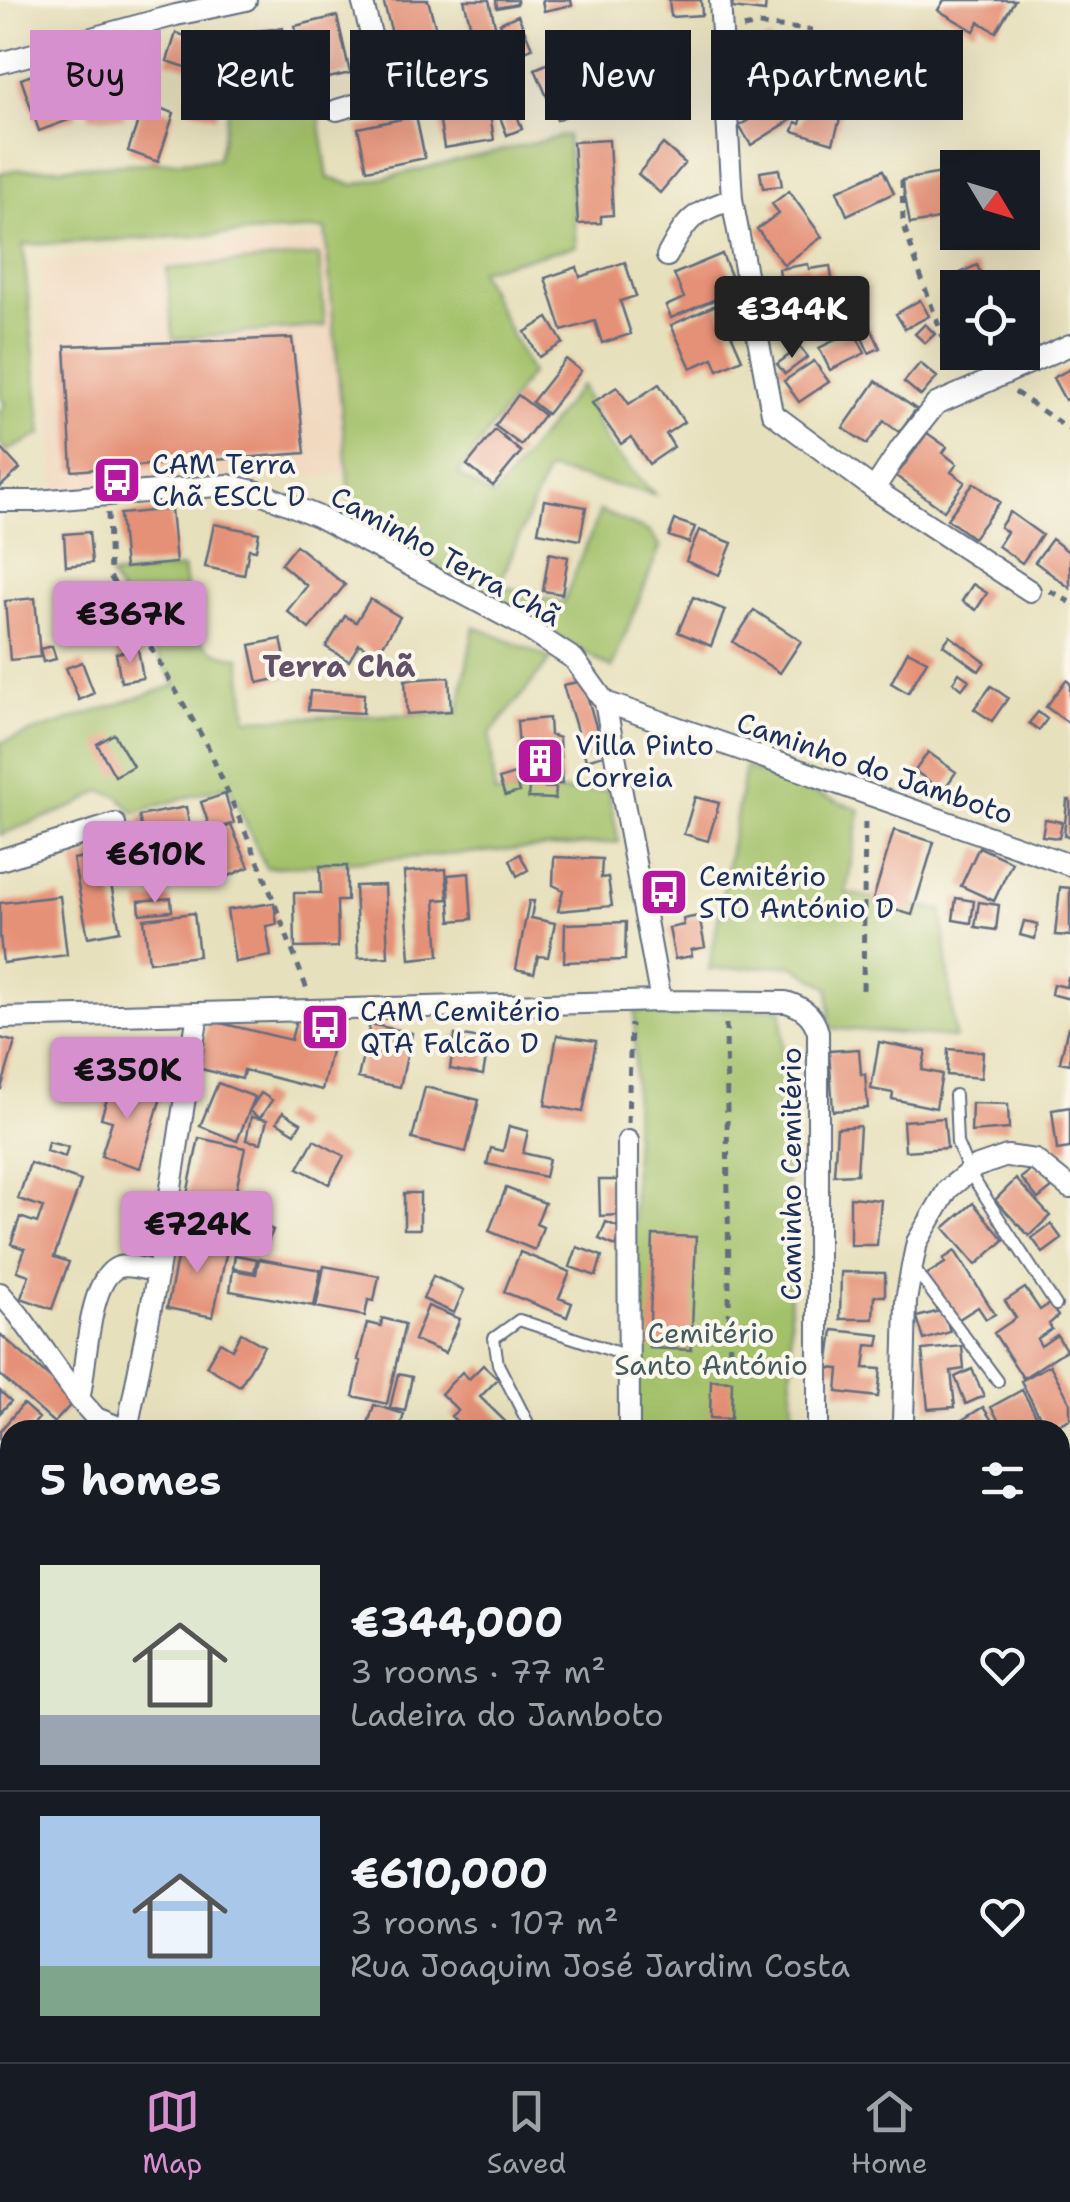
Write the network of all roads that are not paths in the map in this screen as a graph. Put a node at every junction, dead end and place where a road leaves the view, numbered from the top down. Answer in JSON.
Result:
{"nodes":[{"id":1,"x":246,"y":0,"type":"edge"},
{"id":2,"x":362,"y":0,"type":"edge"},
{"id":3,"x":720,"y":0,"type":"edge"},
{"id":4,"x":370,"y":30,"type":"edge"},
{"id":5,"x":0,"y":63,"type":"edge"},
{"id":6,"x":350,"y":106,"type":"edge"},
{"id":7,"x":337,"y":110,"type":"dead end"},
{"id":8,"x":732,"y":199,"type":"junction"},
{"id":9,"x":667,"y":256,"type":"dead end"},
{"id":10,"x":1070,"y":344,"type":"edge"},
{"id":11,"x":874,"y":489,"type":"junction"},
{"id":12,"x":0,"y":500,"type":"edge"},
{"id":13,"x":1030,"y":590,"type":"dead end"},
{"id":14,"x":606,"y":702,"type":"junction"},
{"id":15,"x":115,"y":824,"type":"dead end"},
{"id":16,"x":0,"y":860,"type":"edge"},
{"id":17,"x":1070,"y":865,"type":"edge"},
{"id":18,"x":661,"y":1001,"type":"junction"},
{"id":19,"x":198,"y":1013,"type":"junction"},
{"id":20,"x":0,"y":1018,"type":"edge"},
{"id":21,"x":956,"y":1094,"type":"dead end"},
{"id":22,"x":628,"y":1140,"type":"road end"},
{"id":23,"x":969,"y":1172,"type":"junction"},
{"id":24,"x":1070,"y":1188,"type":"edge"},
{"id":25,"x":912,"y":1266,"type":"junction"},
{"id":26,"x":158,"y":1272,"type":"junction"},
{"id":27,"x":0,"y":1294,"type":"edge"},
{"id":28,"x":1056,"y":1304,"type":"dead end"},
{"id":29,"x":629,"y":1356,"type":"junction"},
{"id":30,"x":998,"y":1380,"type":"dead end"},
{"id":31,"x":80,"y":1399,"type":"junction"},
{"id":32,"x":101,"y":1420,"type":"edge"},
{"id":33,"x":129,"y":1420,"type":"edge"},
{"id":34,"x":526,"y":1420,"type":"edge"},
{"id":35,"x":629,"y":1420,"type":"edge"},
{"id":36,"x":818,"y":1420,"type":"edge"},
{"id":37,"x":903,"y":1420,"type":"edge"}],
"edges":[{"from":1,"to":5,"type":"street"},
{"from":2,"to":4,"type":"street"},
{"from":3,"to":8,"type":"street"},
{"from":6,"to":7,"type":"street"},
{"from":8,"to":9,"type":"street"},
{"from":8,"to":11,"type":"street"},
{"from":10,"to":11,"type":"street"},
{"from":11,"to":13,"type":"street"},
{"from":12,"to":14,"type":"street","name":"Caminho Terra Chã"},
{"from":14,"to":17,"type":"street","name":"Caminho do Jamboto"},
{"from":14,"to":18,"type":"street"},
{"from":15,"to":16,"type":"street"},
{"from":18,"to":19,"type":"street","name":"Caminho Cemitério"},
{"from":18,"to":36,"type":"street","name":"Caminho Cemitério"},
{"from":19,"to":20,"type":"street","name":"Caminho Cemitério"},
{"from":19,"to":26,"type":"street"},
{"from":21,"to":23,"type":"lane"},
{"from":22,"to":29,"type":"street"},
{"from":23,"to":24,"type":"street"},
{"from":23,"to":25,"type":"street"},
{"from":23,"to":28,"type":"lane"},
{"from":25,"to":30,"type":"lane"},
{"from":25,"to":37,"type":"street"},
{"from":26,"to":31,"type":"street"},
{"from":26,"to":33,"type":"street"},
{"from":27,"to":31,"type":"street"},
{"from":29,"to":34,"type":"lane"},
{"from":29,"to":35,"type":"street"},
{"from":31,"to":32,"type":"street"}]}
